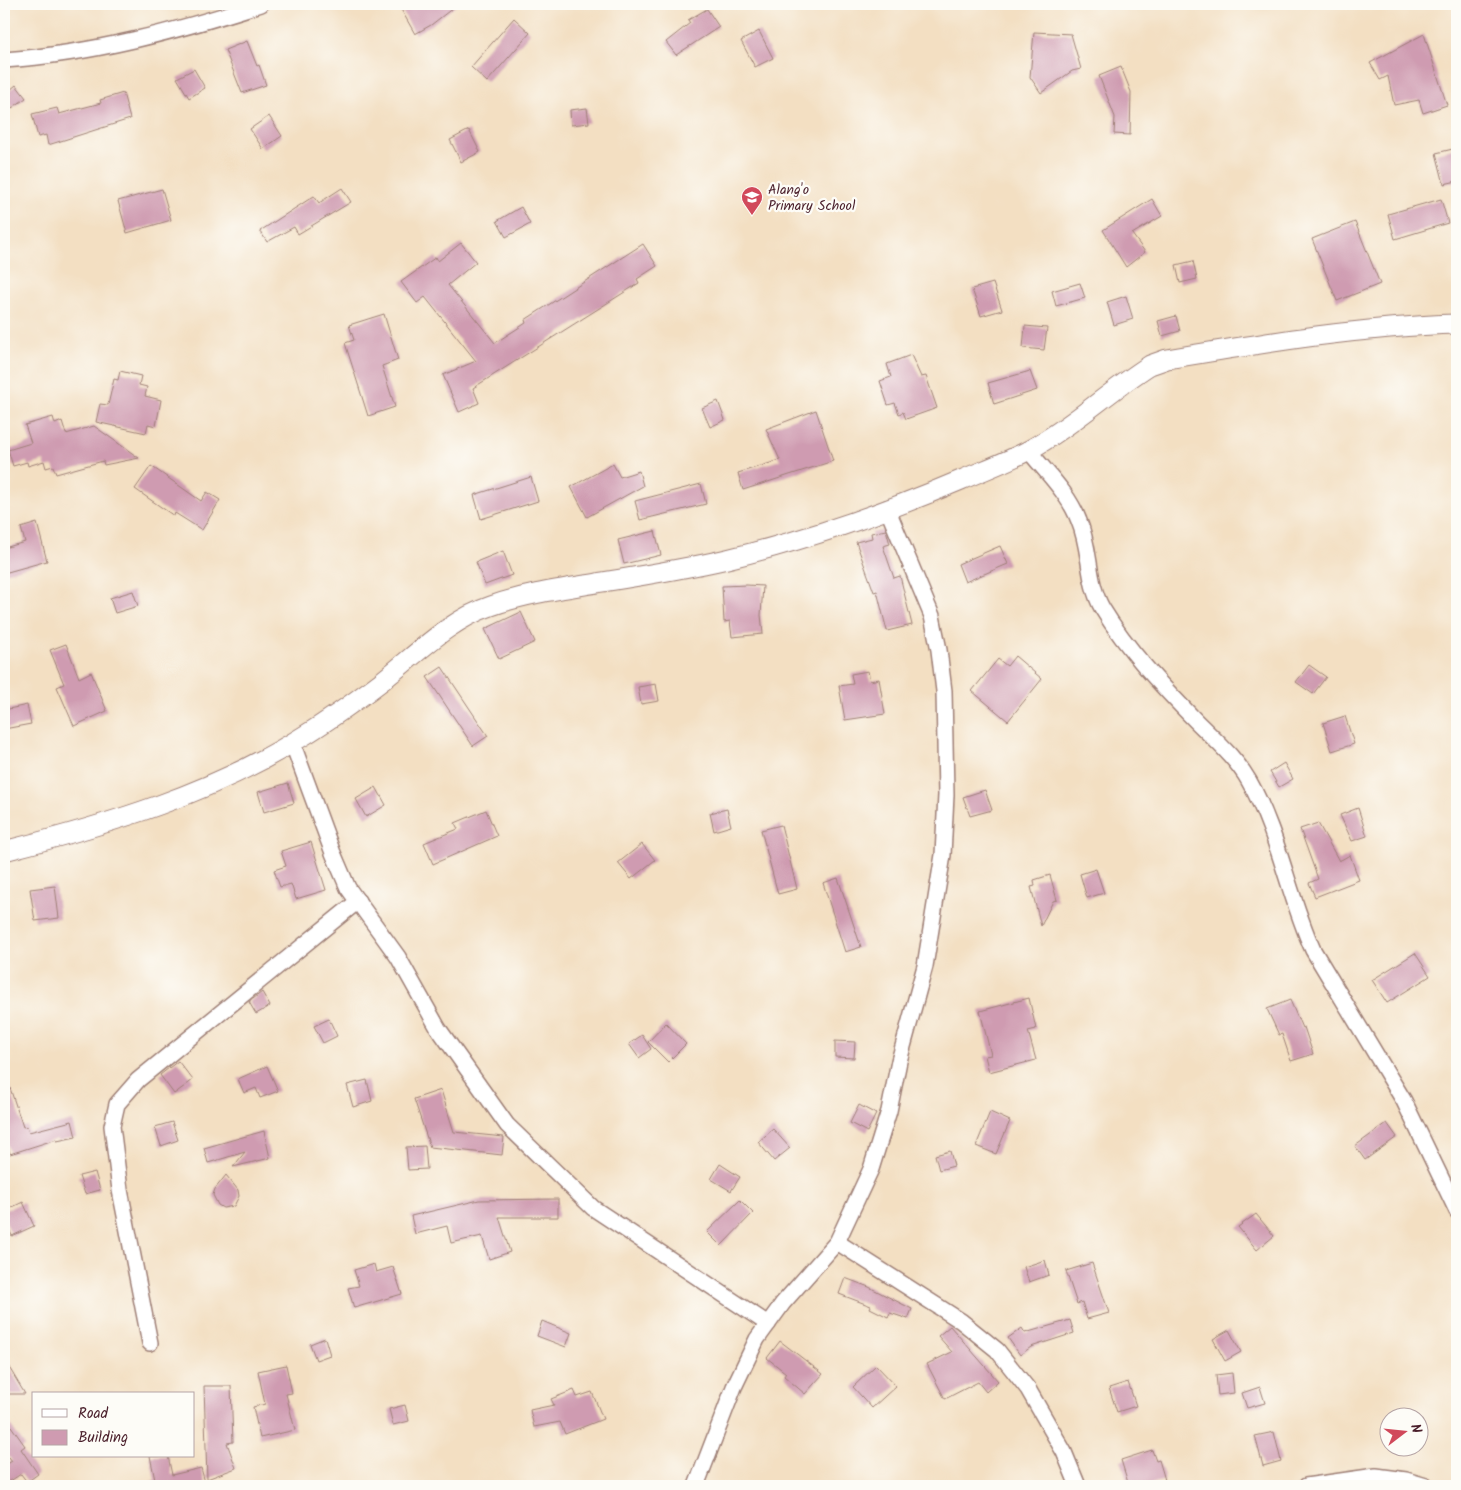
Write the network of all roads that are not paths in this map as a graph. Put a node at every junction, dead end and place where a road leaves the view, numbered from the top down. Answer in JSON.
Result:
{"nodes":[{"id":1,"x":261,"y":4,"type":"edge"},
{"id":2,"x":4,"y":60,"type":"edge"},
{"id":3,"x":1457,"y":324,"type":"edge"},
{"id":4,"x":1028,"y":451,"type":"junction"},
{"id":5,"x":887,"y":508,"type":"junction"},
{"id":6,"x":292,"y":742,"type":"junction"},
{"id":7,"x":4,"y":851,"type":"edge"},
{"id":8,"x":358,"y":901,"type":"junction"},
{"id":9,"x":1457,"y":1211,"type":"edge"},
{"id":10,"x":837,"y":1242,"type":"junction"},
{"id":11,"x":768,"y":1324,"type":"junction"},
{"id":12,"x":150,"y":1343,"type":"dead end"},
{"id":13,"x":696,"y":1486,"type":"edge"},
{"id":14,"x":1078,"y":1486,"type":"edge"},
{"id":15,"x":1306,"y":1486,"type":"edge"},
{"id":16,"x":1426,"y":1486,"type":"edge"}],
"edges":[{"from":1,"to":2,"type":"street"},
{"from":3,"to":4,"type":"street"},
{"from":4,"to":5,"type":"street"},
{"from":4,"to":9,"type":"street"},
{"from":5,"to":6,"type":"street"},
{"from":5,"to":10,"type":"street"},
{"from":6,"to":7,"type":"street"},
{"from":6,"to":8,"type":"street"},
{"from":8,"to":11,"type":"street"},
{"from":8,"to":12,"type":"street"},
{"from":10,"to":11,"type":"street"},
{"from":10,"to":14,"type":"street"},
{"from":11,"to":13,"type":"street"},
{"from":15,"to":16,"type":"street"}]}
